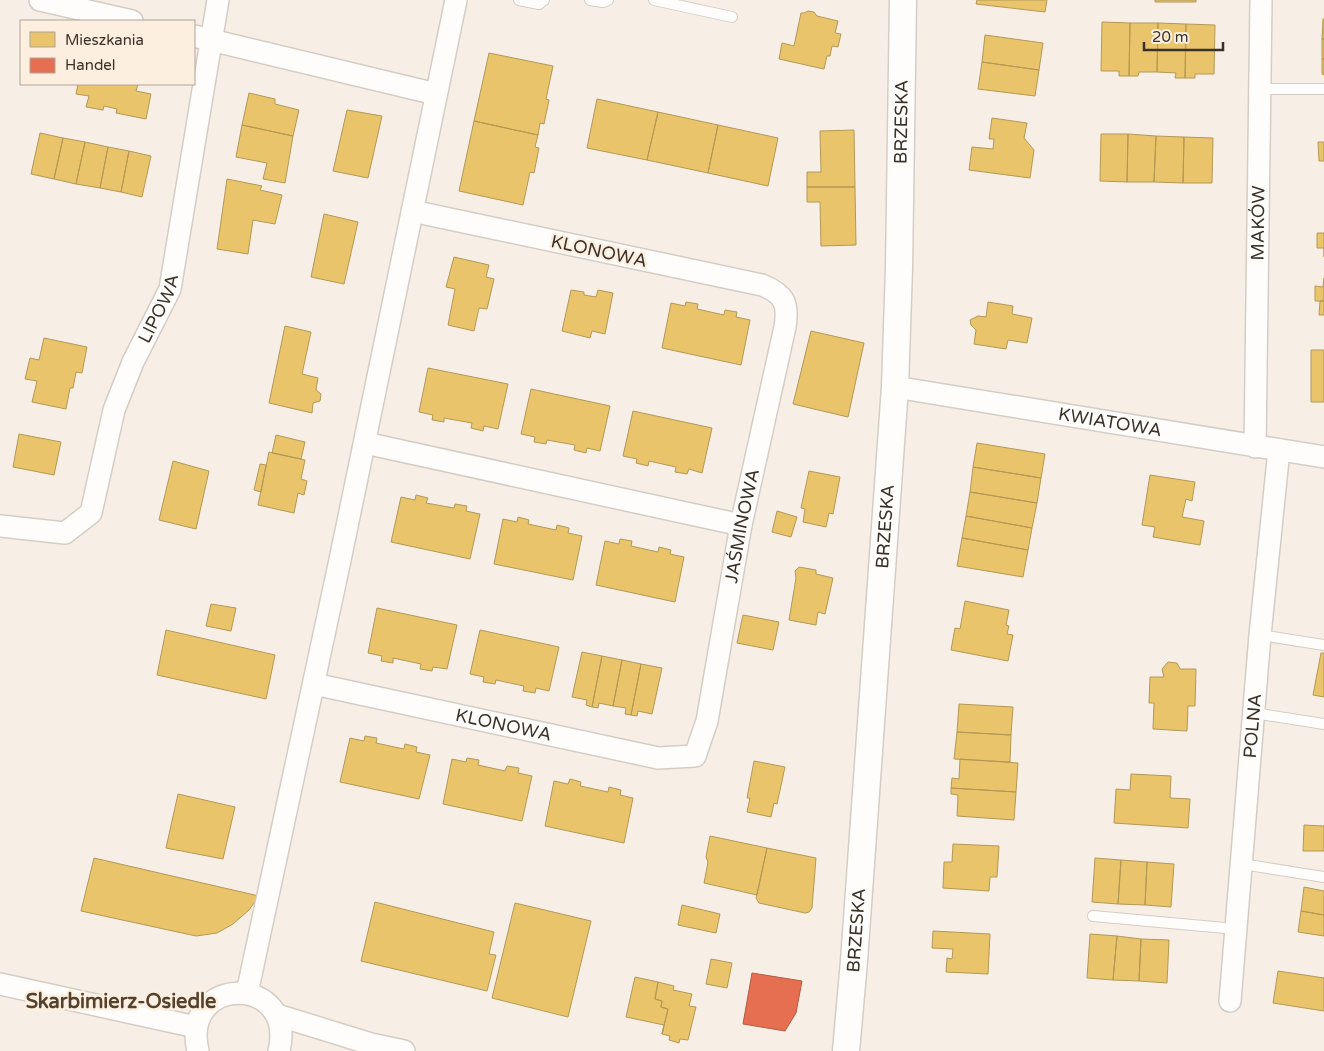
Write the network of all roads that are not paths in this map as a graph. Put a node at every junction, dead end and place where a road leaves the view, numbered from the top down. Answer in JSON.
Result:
{"nodes":[{"id":1,"x":40,"y":0,"type":"edge"},
{"id":2,"x":218,"y":0,"type":"edge"},
{"id":3,"x":456,"y":0,"type":"edge"},
{"id":4,"x":519,"y":0,"type":"edge"},
{"id":5,"x":544,"y":0,"type":"edge"},
{"id":6,"x":590,"y":0,"type":"edge"},
{"id":7,"x":608,"y":0,"type":"edge"},
{"id":8,"x":654,"y":0,"type":"edge"},
{"id":9,"x":903,"y":0,"type":"edge"},
{"id":10,"x":1261,"y":0,"type":"edge"},
{"id":11,"x":732,"y":17,"type":"dead end"},
{"id":12,"x":128,"y":20,"type":"edge"},
{"id":13,"x":203,"y":38,"type":"edge"},
{"id":14,"x":1260,"y":89,"type":"junction"},
{"id":15,"x":1324,"y":89,"type":"edge"},
{"id":16,"x":436,"y":94,"type":"junction"},
{"id":17,"x":412,"y":211,"type":"junction"},
{"id":18,"x":782,"y":298,"type":"joint"},
{"id":19,"x":895,"y":387,"type":"junction"},
{"id":20,"x":365,"y":444,"type":"junction"},
{"id":21,"x":1255,"y":446,"type":"junction"},
{"id":22,"x":1279,"y":450,"type":"junction"},
{"id":23,"x":1324,"y":458,"type":"edge"},
{"id":24,"x":741,"y":525,"type":"junction"},
{"id":25,"x":0,"y":526,"type":"edge"},
{"id":26,"x":1260,"y":635,"type":"junction"},
{"id":27,"x":1324,"y":645,"type":"edge"},
{"id":28,"x":314,"y":684,"type":"junction"},
{"id":29,"x":1254,"y":713,"type":"junction"},
{"id":30,"x":1324,"y":724,"type":"edge"},
{"id":31,"x":695,"y":756,"type":"joint"},
{"id":32,"x":1242,"y":864,"type":"junction"},
{"id":33,"x":1324,"y":877,"type":"edge"},
{"id":34,"x":1093,"y":916,"type":"dead end"},
{"id":35,"x":1236,"y":929,"type":"junction"},
{"id":36,"x":0,"y":984,"type":"edge"},
{"id":37,"x":247,"y":993,"type":"junction"},
{"id":38,"x":1230,"y":1001,"type":"dead end"},
{"id":39,"x":277,"y":1015,"type":"junction"},
{"id":40,"x":196,"y":1027,"type":"junction"},
{"id":41,"x":198,"y":1051,"type":"edge"},
{"id":42,"x":279,"y":1051,"type":"edge"},
{"id":43,"x":404,"y":1051,"type":"edge"},
{"id":44,"x":846,"y":1051,"type":"edge"}],
"edges":[{"from":1,"to":12,"type":"street"},
{"from":2,"to":13,"type":"street","name":"LIPOWA"},
{"from":3,"to":16,"type":"street"},
{"from":4,"to":5,"type":"lane"},
{"from":6,"to":7,"type":"lane"},
{"from":8,"to":11,"type":"lane"},
{"from":9,"to":19,"type":"street","name":"BRZESKA"},
{"from":10,"to":14,"type":"street","name":"MAKÓW"},
{"from":13,"to":16,"type":"street"},
{"from":13,"to":25,"type":"street","name":"LIPOWA"},
{"from":14,"to":15,"type":"lane"},
{"from":14,"to":21,"type":"street","name":"MAKÓW"},
{"from":16,"to":17,"type":"street"},
{"from":17,"to":18,"type":"street","name":"KLONOWA"},
{"from":17,"to":20,"type":"street"},
{"from":18,"to":24,"type":"street","name":"JAŚMINOWA"},
{"from":19,"to":21,"type":"street","name":"KWIATOWA"},
{"from":19,"to":44,"type":"street","name":"BRZESKA"},
{"from":20,"to":24,"type":"street"},
{"from":20,"to":28,"type":"street"},
{"from":21,"to":22,"type":"street","name":"KWIATOWA"},
{"from":22,"to":23,"type":"street","name":"KWIATOWA"},
{"from":22,"to":26,"type":"street","name":"POLNA"},
{"from":24,"to":31,"type":"street","name":"JAŚMINOWA"},
{"from":26,"to":27,"type":"lane"},
{"from":26,"to":29,"type":"street","name":"POLNA"},
{"from":28,"to":31,"type":"street","name":"KLONOWA"},
{"from":28,"to":37,"type":"street"},
{"from":29,"to":30,"type":"lane"},
{"from":29,"to":32,"type":"street","name":"POLNA"},
{"from":32,"to":33,"type":"lane"},
{"from":32,"to":35,"type":"street","name":"POLNA"},
{"from":34,"to":35,"type":"lane"},
{"from":35,"to":38,"type":"street","name":"POLNA"},
{"from":36,"to":40,"type":"street"},
{"from":37,"to":39,"type":"street"},
{"from":37,"to":40,"type":"street"},
{"from":39,"to":42,"type":"street"},
{"from":39,"to":43,"type":"street"},
{"from":40,"to":41,"type":"street"}]}
